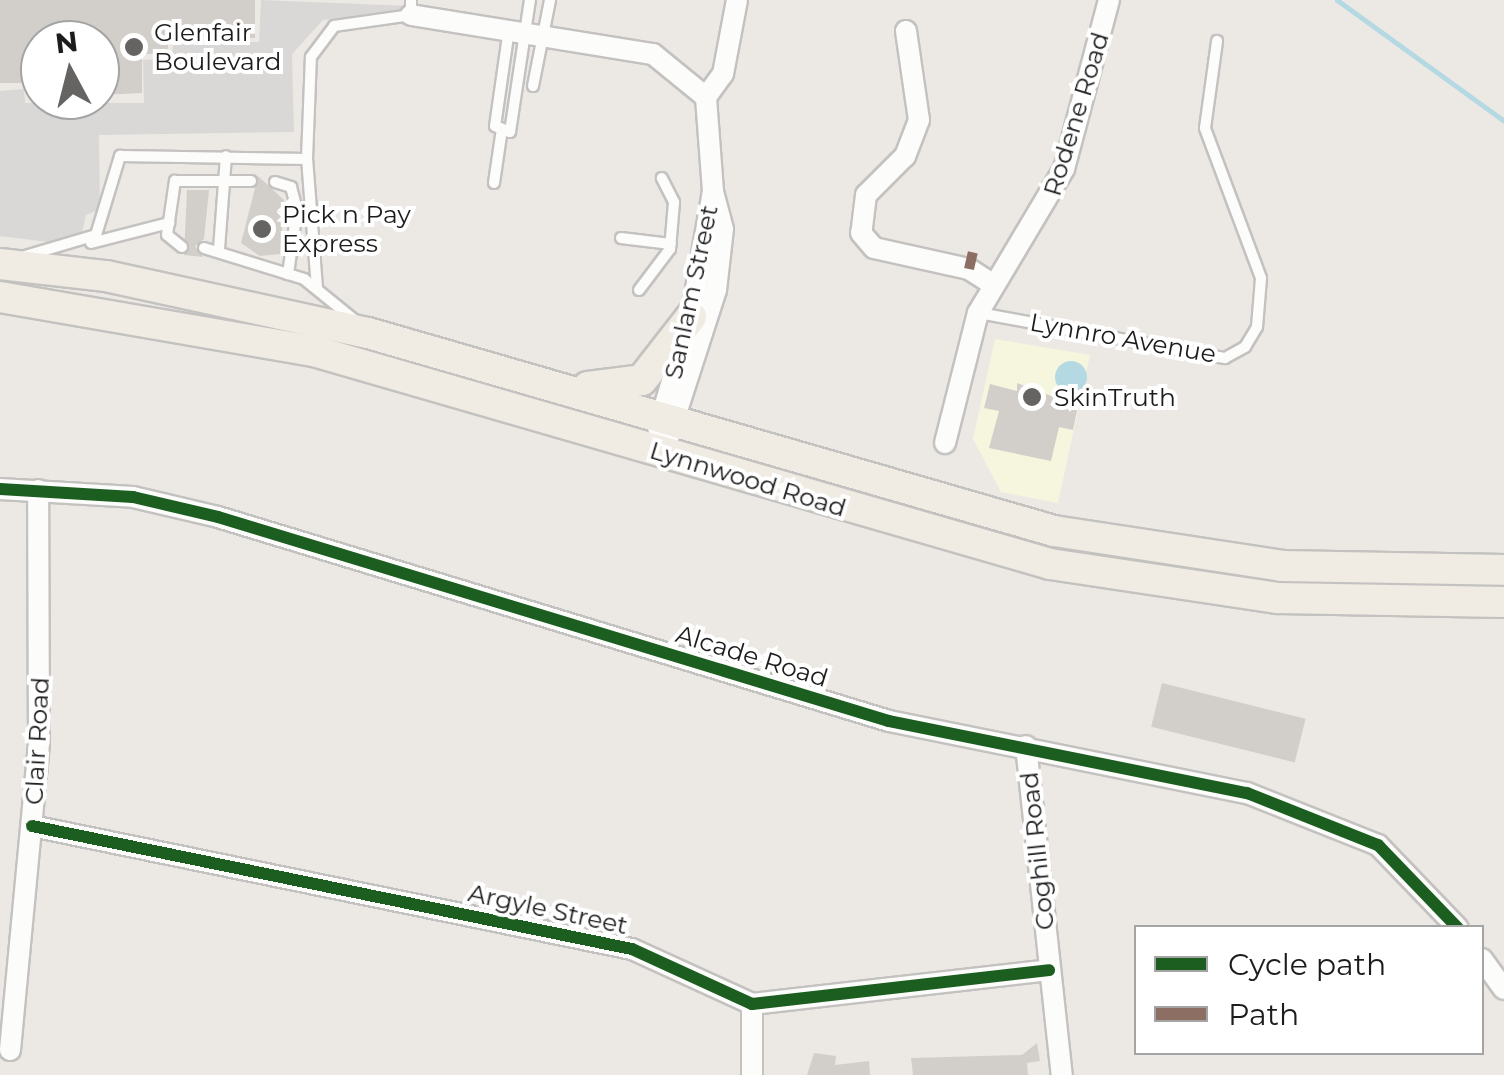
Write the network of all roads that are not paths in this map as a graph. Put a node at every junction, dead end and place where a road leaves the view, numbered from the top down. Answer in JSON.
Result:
{"nodes":[{"id":1,"x":530,"y":0,"type":"edge"},
{"id":2,"x":550,"y":0,"type":"edge"},
{"id":3,"x":737,"y":0,"type":"edge"},
{"id":4,"x":1109,"y":0,"type":"edge"},
{"id":5,"x":411,"y":7,"type":"edge"},
{"id":6,"x":527,"y":31,"type":"junction"},
{"id":7,"x":906,"y":31,"type":"dead end"},
{"id":8,"x":1217,"y":41,"type":"dead end"},
{"id":9,"x":502,"y":81,"type":"junction"},
{"id":10,"x":518,"y":84,"type":"junction"},
{"id":11,"x":533,"y":86,"type":"dead end"},
{"id":12,"x":706,"y":97,"type":"junction"},
{"id":13,"x":502,"y":129,"type":"junction"},
{"id":14,"x":226,"y":156,"type":"junction"},
{"id":15,"x":307,"y":159,"type":"junction"},
{"id":16,"x":224,"y":178,"type":"junction"},
{"id":17,"x":662,"y":178,"type":"dead end"},
{"id":18,"x":250,"y":180,"type":"dead end"},
{"id":19,"x":275,"y":182,"type":"dead end"},
{"id":20,"x":494,"y":182,"type":"dead end"},
{"id":21,"x":713,"y":192,"type":"junction"},
{"id":22,"x":168,"y":222,"type":"junction"},
{"id":23,"x":621,"y":238,"type":"dead end"},
{"id":24,"x":86,"y":244,"type":"junction"},
{"id":25,"x":670,"y":244,"type":"junction"},
{"id":26,"x":182,"y":247,"type":"dead end"},
{"id":27,"x":204,"y":248,"type":"dead end"},
{"id":28,"x":219,"y":249,"type":"junction"},
{"id":29,"x":0,"y":264,"type":"edge"},
{"id":30,"x":288,"y":274,"type":"junction"},
{"id":31,"x":992,"y":284,"type":"junction"},
{"id":32,"x":317,"y":288,"type":"junction"},
{"id":33,"x":639,"y":290,"type":"dead end"},
{"id":34,"x":0,"y":297,"type":"edge"},
{"id":35,"x":978,"y":313,"type":"junction"},
{"id":36,"x":691,"y":317,"type":"junction"},
{"id":37,"x":368,"y":333,"type":"junction"},
{"id":38,"x":545,"y":384,"type":"junction"},
{"id":39,"x":669,"y":421,"type":"junction"},
{"id":40,"x":945,"y":443,"type":"dead end"},
{"id":41,"x":656,"y":452,"type":"junction"},
{"id":42,"x":0,"y":489,"type":"edge"},
{"id":43,"x":38,"y":490,"type":"junction"},
{"id":44,"x":1504,"y":570,"type":"edge"},
{"id":45,"x":1504,"y":602,"type":"edge"},
{"id":46,"x":1026,"y":746,"type":"junction"},
{"id":47,"x":32,"y":826,"type":"junction"},
{"id":48,"x":1455,"y":925,"type":"edge"},
{"id":49,"x":1484,"y":961,"type":"edge"},
{"id":50,"x":1049,"y":970,"type":"junction"},
{"id":51,"x":1501,"y":980,"type":"edge"},
{"id":52,"x":752,"y":1004,"type":"junction"},
{"id":53,"x":10,"y":1050,"type":"dead end"},
{"id":54,"x":752,"y":1075,"type":"edge"},
{"id":55,"x":1062,"y":1075,"type":"edge"}],
"edges":[{"from":1,"to":6,"type":"lane"},
{"from":2,"to":6,"type":"lane"},
{"from":3,"to":12,"type":"street"},
{"from":4,"to":31,"type":"street","name":"Rodene Road"},
{"from":5,"to":6,"type":"street"},
{"from":5,"to":15,"type":"lane"},
{"from":6,"to":9,"type":"lane"},
{"from":6,"to":10,"type":"lane"},
{"from":6,"to":11,"type":"lane"},
{"from":6,"to":12,"type":"street"},
{"from":7,"to":31,"type":"street"},
{"from":8,"to":35,"type":"lane","name":"Lynnro Avenue"},
{"from":9,"to":10,"type":"lane"},
{"from":9,"to":13,"type":"lane"},
{"from":10,"to":13,"type":"lane"},
{"from":12,"to":21,"type":"street","name":"Sanlam Street"},
{"from":13,"to":20,"type":"lane"},
{"from":14,"to":15,"type":"lane"},
{"from":14,"to":16,"type":"lane"},
{"from":14,"to":24,"type":"lane"},
{"from":15,"to":32,"type":"lane"},
{"from":16,"to":18,"type":"lane"},
{"from":16,"to":22,"type":"lane"},
{"from":16,"to":28,"type":"lane"},
{"from":17,"to":25,"type":"lane"},
{"from":19,"to":30,"type":"lane"},
{"from":21,"to":36,"type":"street","name":"Sanlam Street"},
{"from":21,"to":39,"type":"street","name":"Sanlam Street"},
{"from":22,"to":24,"type":"lane"},
{"from":22,"to":26,"type":"lane"},
{"from":23,"to":25,"type":"lane"},
{"from":24,"to":29,"type":"lane"},
{"from":25,"to":33,"type":"lane"},
{"from":27,"to":28,"type":"lane"},
{"from":28,"to":30,"type":"lane"},
{"from":29,"to":37,"type":"main road","name":"Lynnwood Road"},
{"from":30,"to":32,"type":"lane"},
{"from":31,"to":35,"type":"street","name":"Rodene Road"},
{"from":32,"to":37,"type":"lane"},
{"from":34,"to":41,"type":"main road","name":"Lynnwood Road"},
{"from":35,"to":40,"type":"street","name":"Rodene Road"},
{"from":36,"to":38,"type":"main road"},
{"from":36,"to":39,"type":"street","name":"Sanlam Street"},
{"from":37,"to":38,"type":"main road","name":"Lynnwood Road"},
{"from":38,"to":39,"type":"main road","name":"Lynnwood Road"},
{"from":39,"to":41,"type":"street","name":"Sanlam Street"},
{"from":39,"to":44,"type":"main road","name":"Lynnwood Road"},
{"from":41,"to":45,"type":"main road","name":"Lynnwood Road"},
{"from":42,"to":43,"type":"street","name":"Alcade Road"},
{"from":43,"to":46,"type":"street","name":"Alcade Road"},
{"from":43,"to":47,"type":"street","name":"Clair Road"},
{"from":46,"to":48,"type":"street","name":"Alcade Road"},
{"from":46,"to":50,"type":"street","name":"Coghill Road"},
{"from":47,"to":52,"type":"street","name":"Argyle Street"},
{"from":47,"to":53,"type":"street","name":"Clair Road"},
{"from":49,"to":51,"type":"street"},
{"from":50,"to":52,"type":"street"},
{"from":50,"to":55,"type":"street","name":"Coghill Road"},
{"from":52,"to":54,"type":"street"}]}
